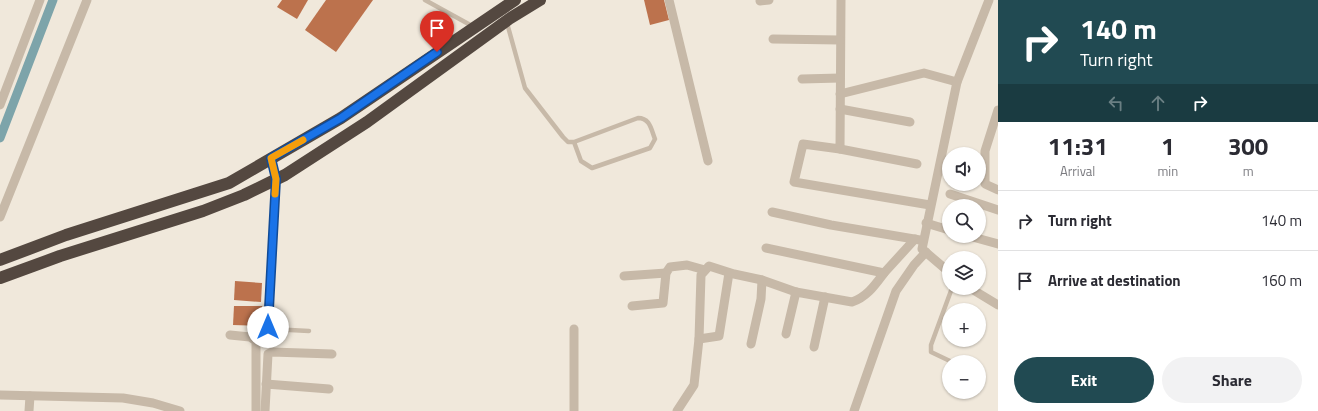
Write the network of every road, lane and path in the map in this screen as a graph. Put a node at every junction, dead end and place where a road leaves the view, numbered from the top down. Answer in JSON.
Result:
{"nodes":[{"id":1,"x":40,"y":0,"type":"edge"},
{"id":2,"x":87,"y":0,"type":"edge"},
{"id":3,"x":425,"y":0,"type":"edge"},
{"id":4,"x":514,"y":0,"type":"edge"},
{"id":5,"x":540,"y":0,"type":"edge"},
{"id":6,"x":669,"y":0,"type":"edge"},
{"id":7,"x":760,"y":0,"type":"edge"},
{"id":8,"x":769,"y":0,"type":"edge"},
{"id":9,"x":840,"y":0,"type":"edge"},
{"id":10,"x":989,"y":0,"type":"edge"},
{"id":11,"x":506,"y":21,"type":"junction"},
{"id":12,"x":474,"y":27,"type":"junction"},
{"id":13,"x":773,"y":39,"type":"dead end"},
{"id":14,"x":840,"y":40,"type":"junction"},
{"id":15,"x":840,"y":78,"type":"junction"},
{"id":16,"x":802,"y":79,"type":"dead end"},
{"id":17,"x":957,"y":82,"type":"junction"},
{"id":18,"x":840,"y":94,"type":"junction"},
{"id":19,"x":0,"y":105,"type":"edge"},
{"id":20,"x":840,"y":109,"type":"junction"},
{"id":21,"x":998,"y":110,"type":"edge"},
{"id":22,"x":910,"y":122,"type":"dead end"},
{"id":23,"x":994,"y":138,"type":"edge"},
{"id":24,"x":574,"y":142,"type":"junction"},
{"id":25,"x":840,"y":149,"type":"junction"},
{"id":26,"x":271,"y":158,"type":"junction"},
{"id":27,"x":708,"y":161,"type":"dead end"},
{"id":28,"x":917,"y":164,"type":"dead end"},
{"id":29,"x":276,"y":179,"type":"junction"},
{"id":30,"x":998,"y":190,"type":"edge"},
{"id":31,"x":950,"y":194,"type":"dead end"},
{"id":32,"x":930,"y":205,"type":"junction"},
{"id":33,"x":998,"y":210,"type":"edge"},
{"id":34,"x":772,"y":212,"type":"dead end"},
{"id":35,"x":0,"y":217,"type":"edge"},
{"id":36,"x":926,"y":223,"type":"junction"},
{"id":37,"x":942,"y":228,"type":"edge"},
{"id":38,"x":919,"y":240,"type":"junction"},
{"id":39,"x":986,"y":241,"type":"edge"},
{"id":40,"x":998,"y":244,"type":"edge"},
{"id":41,"x":766,"y":248,"type":"dead end"},
{"id":42,"x":926,"y":252,"type":"junction"},
{"id":43,"x":0,"y":260,"type":"edge"},
{"id":44,"x":942,"y":266,"type":"edge"},
{"id":45,"x":705,"y":270,"type":"junction"},
{"id":46,"x":666,"y":272,"type":"junction"},
{"id":47,"x":729,"y":273,"type":"junction"},
{"id":48,"x":884,"y":273,"type":"junction"},
{"id":49,"x":624,"y":276,"type":"dead end"},
{"id":50,"x":0,"y":278,"type":"edge"},
{"id":51,"x":762,"y":280,"type":"junction"},
{"id":52,"x":796,"y":292,"type":"junction"},
{"id":53,"x":949,"y":295,"type":"edge"},
{"id":54,"x":982,"y":295,"type":"edge"},
{"id":55,"x":825,"y":297,"type":"junction"},
{"id":56,"x":998,"y":305,"type":"edge"},
{"id":57,"x":632,"y":306,"type":"dead end"},
{"id":58,"x":574,"y":329,"type":"dead end"},
{"id":59,"x":309,"y":331,"type":"dead end"},
{"id":60,"x":786,"y":334,"type":"dead end"},
{"id":61,"x":230,"y":335,"type":"dead end"},
{"id":62,"x":699,"y":340,"type":"junction"},
{"id":63,"x":752,"y":344,"type":"dead end"},
{"id":64,"x":814,"y":347,"type":"dead end"},
{"id":65,"x":332,"y":354,"type":"dead end"},
{"id":66,"x":942,"y":357,"type":"edge"},
{"id":67,"x":266,"y":384,"type":"junction"},
{"id":68,"x":329,"y":389,"type":"dead end"},
{"id":69,"x":0,"y":395,"type":"edge"},
{"id":70,"x":30,"y":396,"type":"junction"},
{"id":71,"x":29,"y":411,"type":"edge"},
{"id":72,"x":180,"y":411,"type":"edge"},
{"id":73,"x":256,"y":411,"type":"edge"},
{"id":74,"x":265,"y":411,"type":"edge"},
{"id":75,"x":574,"y":411,"type":"edge"},
{"id":76,"x":677,"y":411,"type":"edge"},
{"id":77,"x":854,"y":411,"type":"edge"}],
"edges":[{"from":1,"to":19,"type":"street"},
{"from":2,"to":35,"type":"street"},
{"from":3,"to":12,"type":"lane"},
{"from":4,"to":12,"type":"highway"},
{"from":5,"to":11,"type":"highway"},
{"from":6,"to":27,"type":"street"},
{"from":7,"to":8,"type":"street"},
{"from":9,"to":14,"type":"street"},
{"from":10,"to":17,"type":"street"},
{"from":11,"to":24,"type":"lane"},
{"from":11,"to":29,"type":"highway"},
{"from":12,"to":26,"type":"highway"},
{"from":13,"to":14,"type":"street"},
{"from":14,"to":15,"type":"street"},
{"from":15,"to":16,"type":"street"},
{"from":15,"to":18,"type":"street"},
{"from":17,"to":18,"type":"street"},
{"from":17,"to":32,"type":"street"},
{"from":18,"to":20,"type":"street"},
{"from":20,"to":22,"type":"street"},
{"from":20,"to":25,"type":"street"},
{"from":21,"to":23,"type":"street"},
{"from":23,"to":30,"type":"street"},
{"from":24,"to":24,"type":"lane"},
{"from":25,"to":28,"type":"street"},
{"from":25,"to":32,"type":"street"},
{"from":26,"to":29,"type":"lane"},
{"from":26,"to":43,"type":"highway"},
{"from":29,"to":50,"type":"highway"},
{"from":29,"to":59,"type":"lane"},
{"from":31,"to":33,"type":"street"},
{"from":32,"to":36,"type":"street"},
{"from":34,"to":38,"type":"street"},
{"from":36,"to":37,"type":"street"},
{"from":36,"to":38,"type":"street"},
{"from":38,"to":42,"type":"street"},
{"from":38,"to":48,"type":"street"},
{"from":39,"to":40,"type":"street"},
{"from":41,"to":48,"type":"street"},
{"from":42,"to":44,"type":"street"},
{"from":42,"to":77,"type":"street"},
{"from":45,"to":46,"type":"street"},
{"from":45,"to":47,"type":"street"},
{"from":45,"to":62,"type":"street"},
{"from":46,"to":49,"type":"street"},
{"from":46,"to":57,"type":"street"},
{"from":47,"to":51,"type":"street"},
{"from":47,"to":62,"type":"street"},
{"from":48,"to":55,"type":"street"},
{"from":51,"to":52,"type":"street"},
{"from":51,"to":63,"type":"street"},
{"from":52,"to":55,"type":"street"},
{"from":52,"to":60,"type":"street"},
{"from":53,"to":66,"type":"lane"},
{"from":54,"to":56,"type":"street"},
{"from":55,"to":64,"type":"street"},
{"from":58,"to":75,"type":"street"},
{"from":61,"to":73,"type":"street"},
{"from":62,"to":76,"type":"street"},
{"from":65,"to":67,"type":"street"},
{"from":67,"to":68,"type":"street"},
{"from":67,"to":74,"type":"street"},
{"from":69,"to":70,"type":"street"},
{"from":70,"to":71,"type":"street"},
{"from":70,"to":72,"type":"street"}]}
